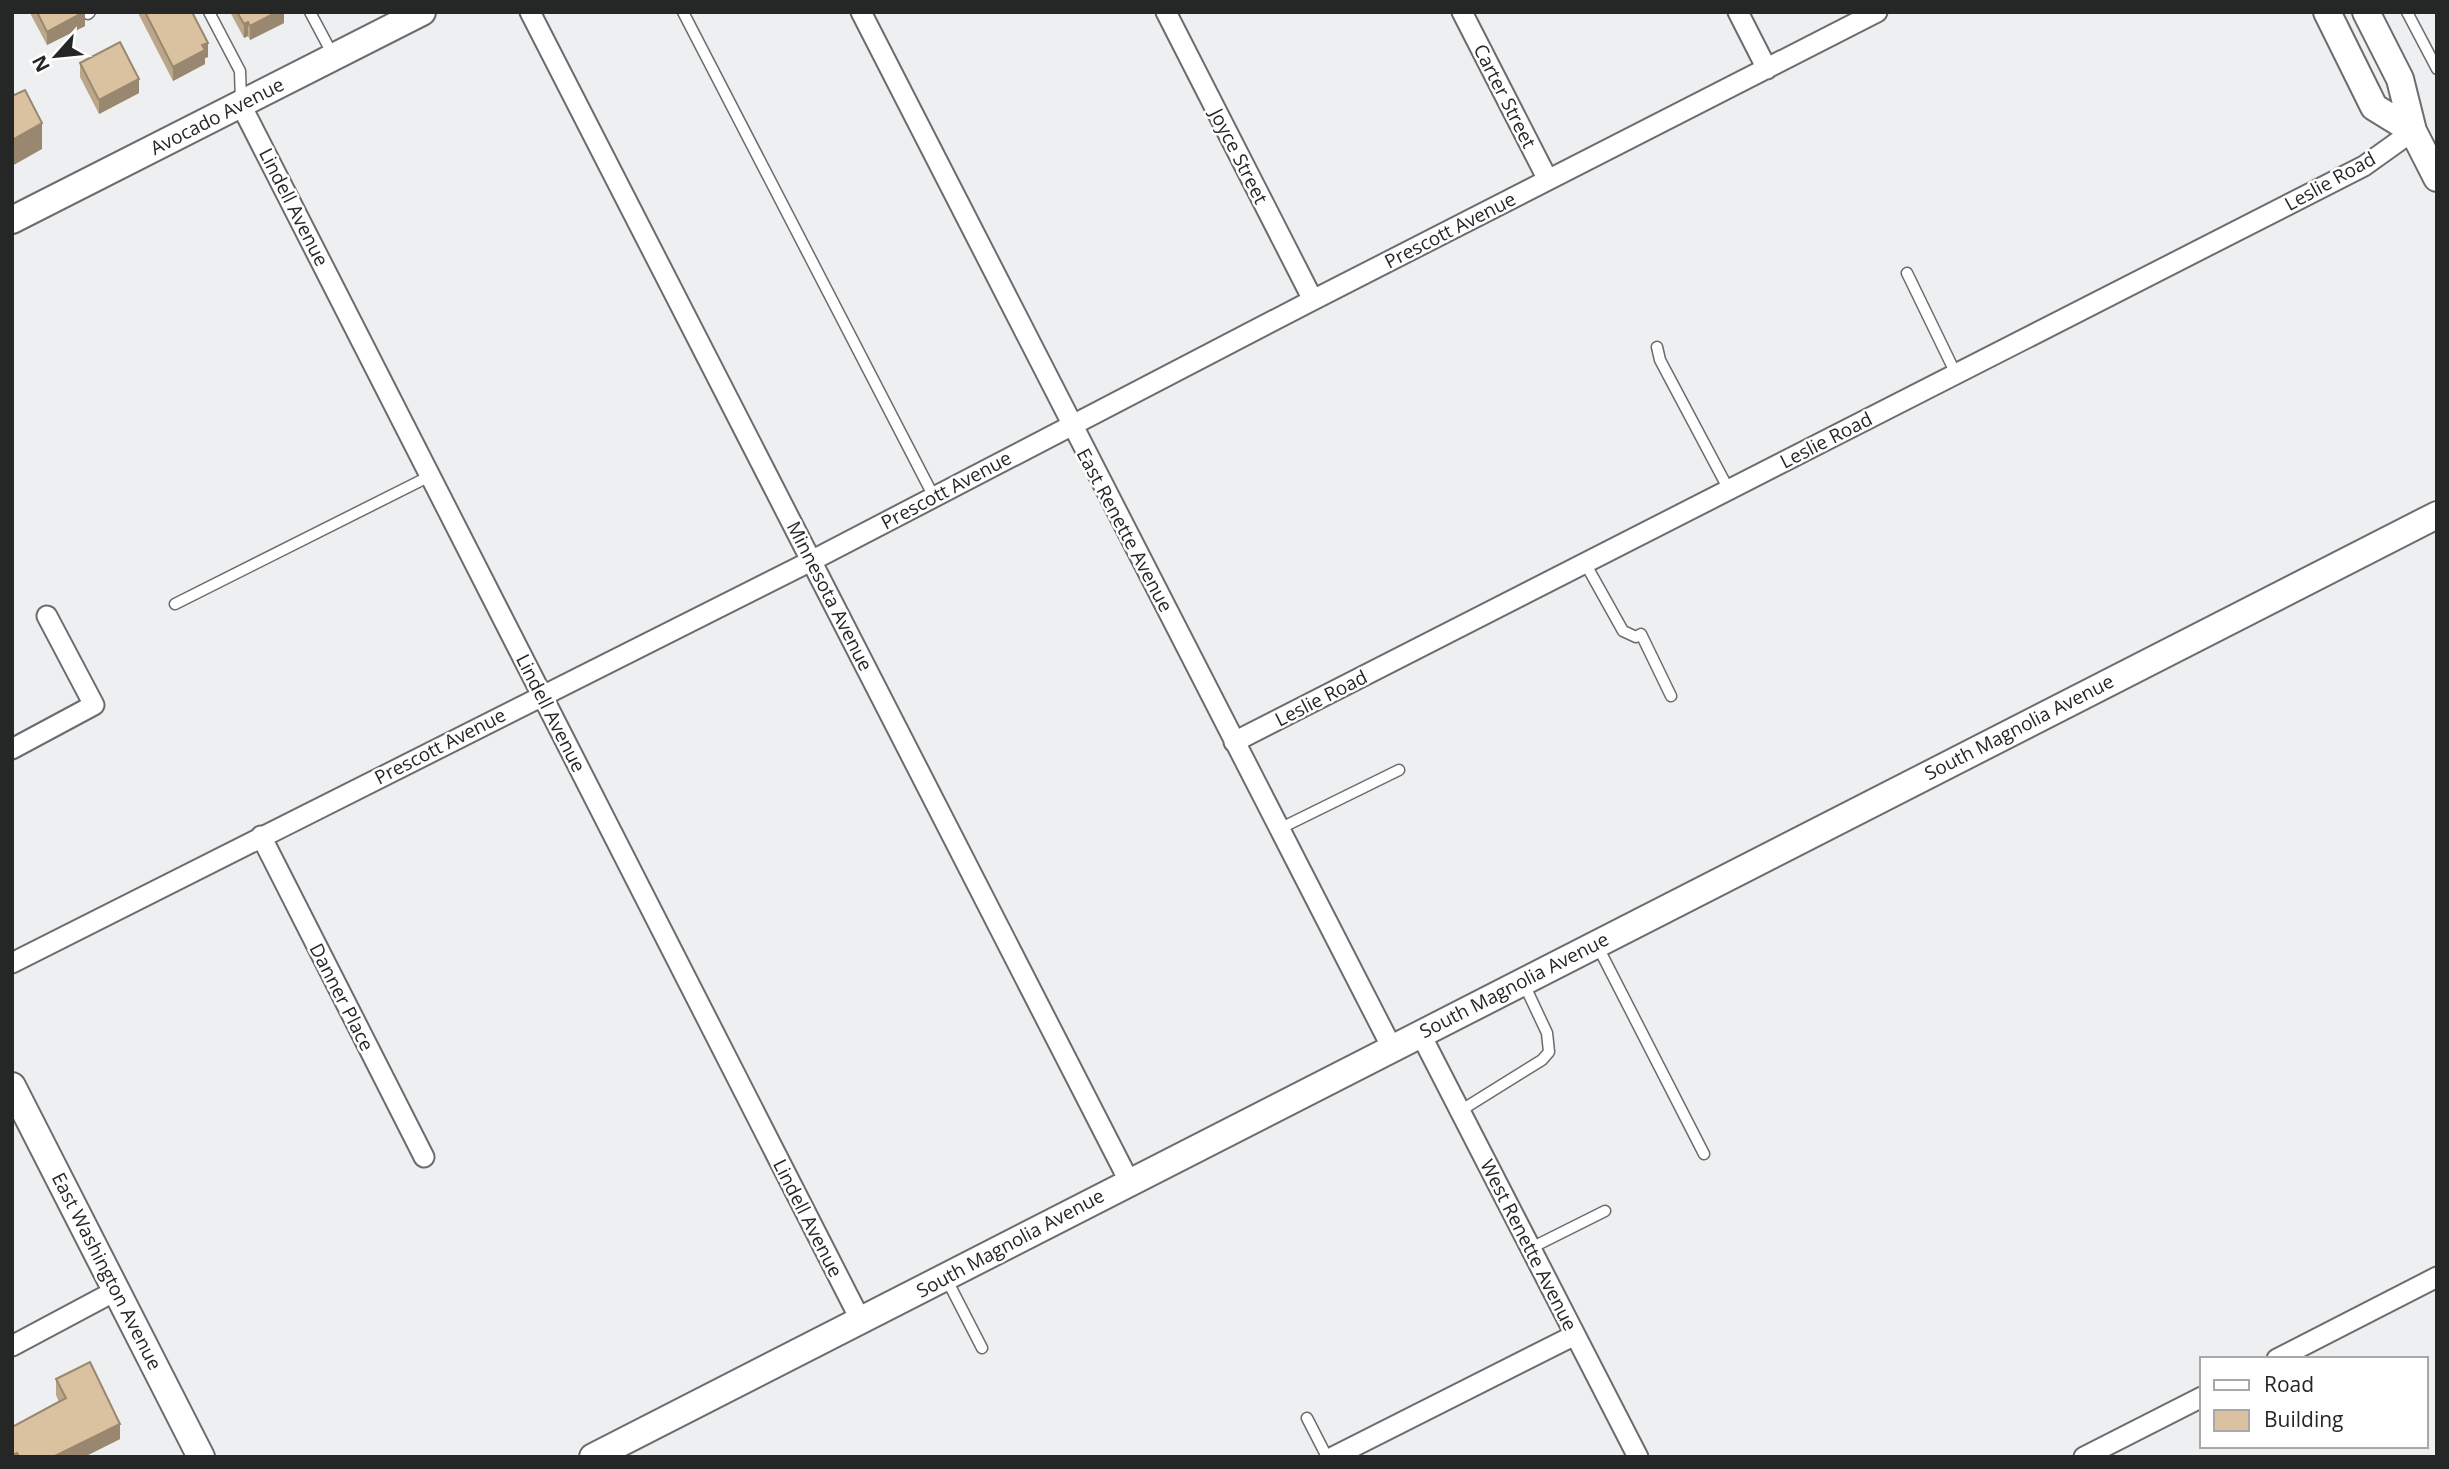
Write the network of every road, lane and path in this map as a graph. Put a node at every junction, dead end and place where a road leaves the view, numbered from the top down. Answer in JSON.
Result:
{"nodes":[{"id":1,"x":209,"y":12,"type":"edge"},
{"id":2,"x":310,"y":12,"type":"edge"},
{"id":3,"x":422,"y":12,"type":"edge"},
{"id":4,"x":530,"y":12,"type":"edge"},
{"id":5,"x":683,"y":12,"type":"edge"},
{"id":6,"x":861,"y":12,"type":"edge"},
{"id":7,"x":1166,"y":12,"type":"edge"},
{"id":8,"x":1462,"y":12,"type":"edge"},
{"id":9,"x":1738,"y":12,"type":"edge"},
{"id":10,"x":1878,"y":12,"type":"edge"},
{"id":11,"x":2327,"y":12,"type":"edge"},
{"id":12,"x":2366,"y":12,"type":"edge"},
{"id":13,"x":2407,"y":12,"type":"edge"},
{"id":14,"x":334,"y":57,"type":"junction"},
{"id":15,"x":1767,"y":68,"type":"junction"},
{"id":16,"x":2437,"y":69,"type":"edge"},
{"id":17,"x":241,"y":105,"type":"junction"},
{"id":18,"x":2413,"y":131,"type":"junction"},
{"id":19,"x":2437,"y":178,"type":"edge"},
{"id":20,"x":1548,"y":180,"type":"junction"},
{"id":21,"x":12,"y":220,"type":"edge"},
{"id":22,"x":1907,"y":273,"type":"dead end"},
{"id":23,"x":1312,"y":300,"type":"junction"},
{"id":24,"x":1657,"y":347,"type":"dead end"},
{"id":25,"x":1956,"y":374,"type":"junction"},
{"id":26,"x":1071,"y":426,"type":"junction"},
{"id":27,"x":430,"y":475,"type":"junction"},
{"id":28,"x":1729,"y":490,"type":"junction"},
{"id":29,"x":934,"y":497,"type":"junction"},
{"id":30,"x":2437,"y":515,"type":"edge"},
{"id":31,"x":813,"y":560,"type":"junction"},
{"id":32,"x":1586,"y":563,"type":"junction"},
{"id":33,"x":175,"y":604,"type":"dead end"},
{"id":34,"x":47,"y":615,"type":"dead end"},
{"id":35,"x":542,"y":695,"type":"junction"},
{"id":36,"x":1671,"y":696,"type":"dead end"},
{"id":37,"x":1234,"y":742,"type":"junction"},
{"id":38,"x":12,"y":749,"type":"edge"},
{"id":39,"x":1399,"y":770,"type":"dead end"},
{"id":40,"x":1279,"y":828,"type":"junction"},
{"id":41,"x":261,"y":836,"type":"junction"},
{"id":42,"x":1597,"y":943,"type":"junction"},
{"id":43,"x":12,"y":963,"type":"edge"},
{"id":44,"x":1522,"y":981,"type":"junction"},
{"id":45,"x":1420,"y":1033,"type":"junction"},
{"id":46,"x":1392,"y":1048,"type":"junction"},
{"id":47,"x":12,"y":1086,"type":"edge"},
{"id":48,"x":1460,"y":1111,"type":"junction"},
{"id":49,"x":1704,"y":1154,"type":"dead end"},
{"id":50,"x":424,"y":1157,"type":"dead end"},
{"id":51,"x":1129,"y":1181,"type":"junction"},
{"id":52,"x":1605,"y":1211,"type":"dead end"},
{"id":53,"x":1531,"y":1248,"type":"junction"},
{"id":54,"x":945,"y":1277,"type":"junction"},
{"id":55,"x":2437,"y":1277,"type":"edge"},
{"id":56,"x":117,"y":1290,"type":"junction"},
{"id":57,"x":861,"y":1321,"type":"junction"},
{"id":58,"x":1575,"y":1335,"type":"junction"},
{"id":59,"x":12,"y":1346,"type":"edge"},
{"id":60,"x":982,"y":1348,"type":"dead end"},
{"id":61,"x":2281,"y":1357,"type":"edge"},
{"id":62,"x":2200,"y":1398,"type":"edge"},
{"id":63,"x":1307,"y":1418,"type":"dead end"},
{"id":64,"x":201,"y":1457,"type":"edge"},
{"id":65,"x":593,"y":1457,"type":"edge"},
{"id":66,"x":1327,"y":1457,"type":"edge"},
{"id":67,"x":1334,"y":1457,"type":"edge"},
{"id":68,"x":1638,"y":1457,"type":"edge"},
{"id":69,"x":2084,"y":1457,"type":"edge"}],
"edges":[{"from":1,"to":17,"type":"lane"},
{"from":2,"to":14,"type":"lane"},
{"from":3,"to":14,"type":"main road","name":"Avocado Avenue"},
{"from":4,"to":31,"type":"street","name":"Minnesota Avenue"},
{"from":5,"to":29,"type":"lane"},
{"from":6,"to":26,"type":"street","name":"East Renette Avenue"},
{"from":7,"to":23,"type":"street","name":"Joyce Street"},
{"from":8,"to":20,"type":"street","name":"Carter Street"},
{"from":9,"to":15,"type":"street"},
{"from":10,"to":15,"type":"street","name":"Prescott Avenue"},
{"from":11,"to":18,"type":"main road"},
{"from":12,"to":18,"type":"main road"},
{"from":13,"to":16,"type":"lane"},
{"from":14,"to":17,"type":"main road","name":"Avocado Avenue"},
{"from":15,"to":20,"type":"street","name":"Prescott Avenue"},
{"from":17,"to":21,"type":"main road","name":"Avocado Avenue"},
{"from":17,"to":27,"type":"street","name":"Lindell Avenue"},
{"from":18,"to":19,"type":"main road"},
{"from":18,"to":25,"type":"street","name":"Leslie Road"},
{"from":20,"to":23,"type":"street","name":"Prescott Avenue"},
{"from":22,"to":25,"type":"lane"},
{"from":23,"to":26,"type":"street","name":"Prescott Avenue"},
{"from":24,"to":28,"type":"lane"},
{"from":25,"to":28,"type":"street","name":"Leslie Road"},
{"from":26,"to":29,"type":"street","name":"Prescott Avenue"},
{"from":26,"to":37,"type":"street","name":"East Renette Avenue"},
{"from":27,"to":33,"type":"lane"},
{"from":27,"to":35,"type":"street","name":"Lindell Avenue"},
{"from":28,"to":32,"type":"street","name":"Leslie Road"},
{"from":29,"to":31,"type":"street","name":"Prescott Avenue"},
{"from":30,"to":42,"type":"main road","name":"South Magnolia Avenue"},
{"from":31,"to":35,"type":"street","name":"Prescott Avenue"},
{"from":31,"to":51,"type":"street","name":"Minnesota Avenue"},
{"from":32,"to":36,"type":"lane"},
{"from":32,"to":37,"type":"street","name":"Leslie Road"},
{"from":34,"to":38,"type":"street"},
{"from":35,"to":41,"type":"street","name":"Prescott Avenue"},
{"from":35,"to":57,"type":"street","name":"Lindell Avenue"},
{"from":37,"to":40,"type":"street","name":"East Renette Avenue"},
{"from":39,"to":40,"type":"lane"},
{"from":40,"to":46,"type":"street","name":"East Renette Avenue"},
{"from":41,"to":43,"type":"street","name":"Prescott Avenue"},
{"from":41,"to":50,"type":"street","name":"Danner Place"},
{"from":42,"to":44,"type":"main road","name":"South Magnolia Avenue"},
{"from":42,"to":49,"type":"lane"},
{"from":44,"to":45,"type":"main road","name":"South Magnolia Avenue"},
{"from":44,"to":48,"type":"lane"},
{"from":45,"to":46,"type":"main road","name":"South Magnolia Avenue"},
{"from":45,"to":48,"type":"street","name":"West Renette Avenue"},
{"from":46,"to":51,"type":"main road","name":"South Magnolia Avenue"},
{"from":47,"to":56,"type":"main road","name":"East Washington Avenue"},
{"from":48,"to":53,"type":"street","name":"West Renette Avenue"},
{"from":51,"to":54,"type":"main road","name":"South Magnolia Avenue"},
{"from":52,"to":53,"type":"lane"},
{"from":53,"to":58,"type":"street","name":"West Renette Avenue"},
{"from":54,"to":57,"type":"main road","name":"South Magnolia Avenue"},
{"from":54,"to":60,"type":"lane"},
{"from":55,"to":61,"type":"street"},
{"from":56,"to":59,"type":"street"},
{"from":56,"to":64,"type":"main road","name":"East Washington Avenue"},
{"from":57,"to":65,"type":"main road","name":"South Magnolia Avenue"},
{"from":58,"to":67,"type":"street"},
{"from":58,"to":68,"type":"street","name":"West Renette Avenue"},
{"from":62,"to":69,"type":"street"},
{"from":63,"to":66,"type":"lane"}]}
